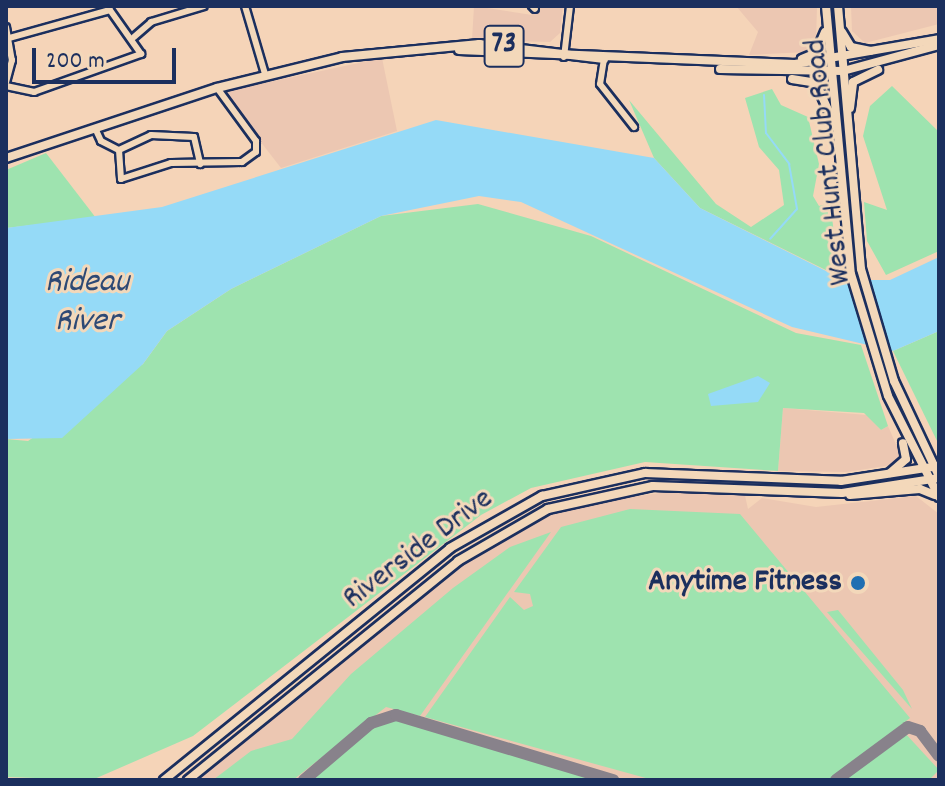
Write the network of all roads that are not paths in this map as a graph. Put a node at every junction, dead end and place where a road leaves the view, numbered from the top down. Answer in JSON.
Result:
{"nodes":[{"id":1,"x":204,"y":6,"type":"edge"},
{"id":2,"x":245,"y":6,"type":"edge"},
{"id":3,"x":570,"y":6,"type":"edge"},
{"id":4,"x":826,"y":6,"type":"edge"},
{"id":5,"x":838,"y":6,"type":"edge"},
{"id":6,"x":6,"y":27,"type":"edge"},
{"id":7,"x":839,"y":27,"type":"junction"},
{"id":8,"x":827,"y":28,"type":"junction"},
{"id":9,"x":134,"y":37,"type":"junction"},
{"id":10,"x":9,"y":38,"type":"junction"},
{"id":11,"x":939,"y":42,"type":"edge"},
{"id":12,"x":888,"y":51,"type":"junction"},
{"id":13,"x":564,"y":53,"type":"junction"},
{"id":14,"x":912,"y":56,"type":"junction"},
{"id":15,"x":604,"y":59,"type":"junction"},
{"id":16,"x":842,"y":60,"type":"junction"},
{"id":17,"x":829,"y":62,"type":"junction"},
{"id":18,"x":770,"y":63,"type":"junction"},
{"id":19,"x":704,"y":65,"type":"junction"},
{"id":20,"x":843,"y":71,"type":"junction"},
{"id":21,"x":830,"y":72,"type":"junction"},
{"id":22,"x":265,"y":74,"type":"junction"},
{"id":23,"x":758,"y":74,"type":"junction"},
{"id":24,"x":772,"y":75,"type":"junction"},
{"id":25,"x":6,"y":84,"type":"edge"},
{"id":26,"x":217,"y":88,"type":"junction"},
{"id":27,"x":634,"y":127,"type":"dead end"},
{"id":28,"x":95,"y":128,"type":"junction"},
{"id":29,"x":119,"y":150,"type":"junction"},
{"id":30,"x":836,"y":150,"type":"junction"},
{"id":31,"x":6,"y":158,"type":"edge"},
{"id":32,"x":200,"y":164,"type":"junction"},
{"id":33,"x":850,"y":190,"type":"junction"},
{"id":34,"x":899,"y":423,"type":"junction"},
{"id":35,"x":928,"y":456,"type":"junction"},
{"id":36,"x":939,"y":458,"type":"edge"},
{"id":37,"x":923,"y":470,"type":"junction"},
{"id":38,"x":938,"y":472,"type":"edge"},
{"id":39,"x":877,"y":479,"type":"junction"},
{"id":40,"x":808,"y":480,"type":"junction"},
{"id":41,"x":928,"y":480,"type":"junction"},
{"id":42,"x":807,"y":490,"type":"junction"},
{"id":43,"x":842,"y":493,"type":"junction"},
{"id":44,"x":939,"y":498,"type":"edge"},
{"id":45,"x":164,"y":780,"type":"edge"},
{"id":46,"x":188,"y":780,"type":"edge"}],
"edges":[{"from":1,"to":9,"type":"street"},
{"from":2,"to":22,"type":"street"},
{"from":3,"to":13,"type":"street"},
{"from":4,"to":8,"type":"main road","name":"West Hunt Club Road"},
{"from":5,"to":7,"type":"main road","name":"West Hunt Club Road"},
{"from":6,"to":10,"type":"street"},
{"from":7,"to":12,"type":"main road"},
{"from":7,"to":16,"type":"main road","name":"West Hunt Club Road"},
{"from":8,"to":17,"type":"main road","name":"West Hunt Club Road"},
{"from":8,"to":18,"type":"main road"},
{"from":9,"to":10,"type":"street"},
{"from":9,"to":25,"type":"street"},
{"from":10,"to":25,"type":"street"},
{"from":11,"to":12,"type":"main road","number":"73"},
{"from":11,"to":14,"type":"main road","number":"73"},
{"from":12,"to":16,"type":"main road","number":"73"},
{"from":13,"to":15,"type":"main road","number":"73"},
{"from":13,"to":22,"type":"main road","number":"73"},
{"from":14,"to":20,"type":"main road","number":"73"},
{"from":14,"to":33,"type":"main road"},
{"from":15,"to":19,"type":"main road","number":"73"},
{"from":15,"to":27,"type":"street"},
{"from":16,"to":17,"type":"main road","number":"73"},
{"from":16,"to":20,"type":"main road","name":"West Hunt Club Road"},
{"from":17,"to":18,"type":"main road","number":"73"},
{"from":17,"to":21,"type":"main road","name":"West Hunt Club Road"},
{"from":18,"to":19,"type":"main road","number":"73"},
{"from":18,"to":23,"type":"main road"},
{"from":19,"to":23,"type":"main road","number":"73"},
{"from":20,"to":21,"type":"main road","number":"73"},
{"from":20,"to":33,"type":"main road","name":"West Hunt Club Road"},
{"from":21,"to":24,"type":"main road","number":"73"},
{"from":21,"to":30,"type":"main road","name":"West Hunt Club Road"},
{"from":22,"to":26,"type":"main road","number":"73"},
{"from":23,"to":24,"type":"main road","number":"73"},
{"from":24,"to":30,"type":"main road"},
{"from":26,"to":28,"type":"main road","number":"73"},
{"from":26,"to":32,"type":"street"},
{"from":28,"to":29,"type":"street"},
{"from":28,"to":31,"type":"main road","number":"73"},
{"from":29,"to":32,"type":"street"},
{"from":29,"to":32,"type":"street"},
{"from":30,"to":34,"type":"main road","name":"West Hunt Club Road"},
{"from":33,"to":35,"type":"main road","name":"West Hunt Club Road"},
{"from":34,"to":37,"type":"main road"},
{"from":34,"to":39,"type":"main road"},
{"from":35,"to":36,"type":"main road"},
{"from":35,"to":38,"type":"main road","name":"West Hunt Club Road"},
{"from":37,"to":38,"type":"main road","name":"Riverside Drive"},
{"from":37,"to":39,"type":"main road","name":"Riverside Drive"},
{"from":37,"to":41,"type":"main road"},
{"from":38,"to":41,"type":"main road","name":"Riverside Drive"},
{"from":39,"to":40,"type":"main road","name":"Riverside Drive"},
{"from":40,"to":42,"type":"main road"},
{"from":40,"to":45,"type":"main road","name":"Riverside Drive"},
{"from":41,"to":43,"type":"main road","name":"Riverside Drive"},
{"from":41,"to":44,"type":"main road"},
{"from":42,"to":43,"type":"main road","name":"Riverside Drive"},
{"from":42,"to":46,"type":"main road","name":"Riverside Drive"},
{"from":43,"to":44,"type":"main road"}]}
